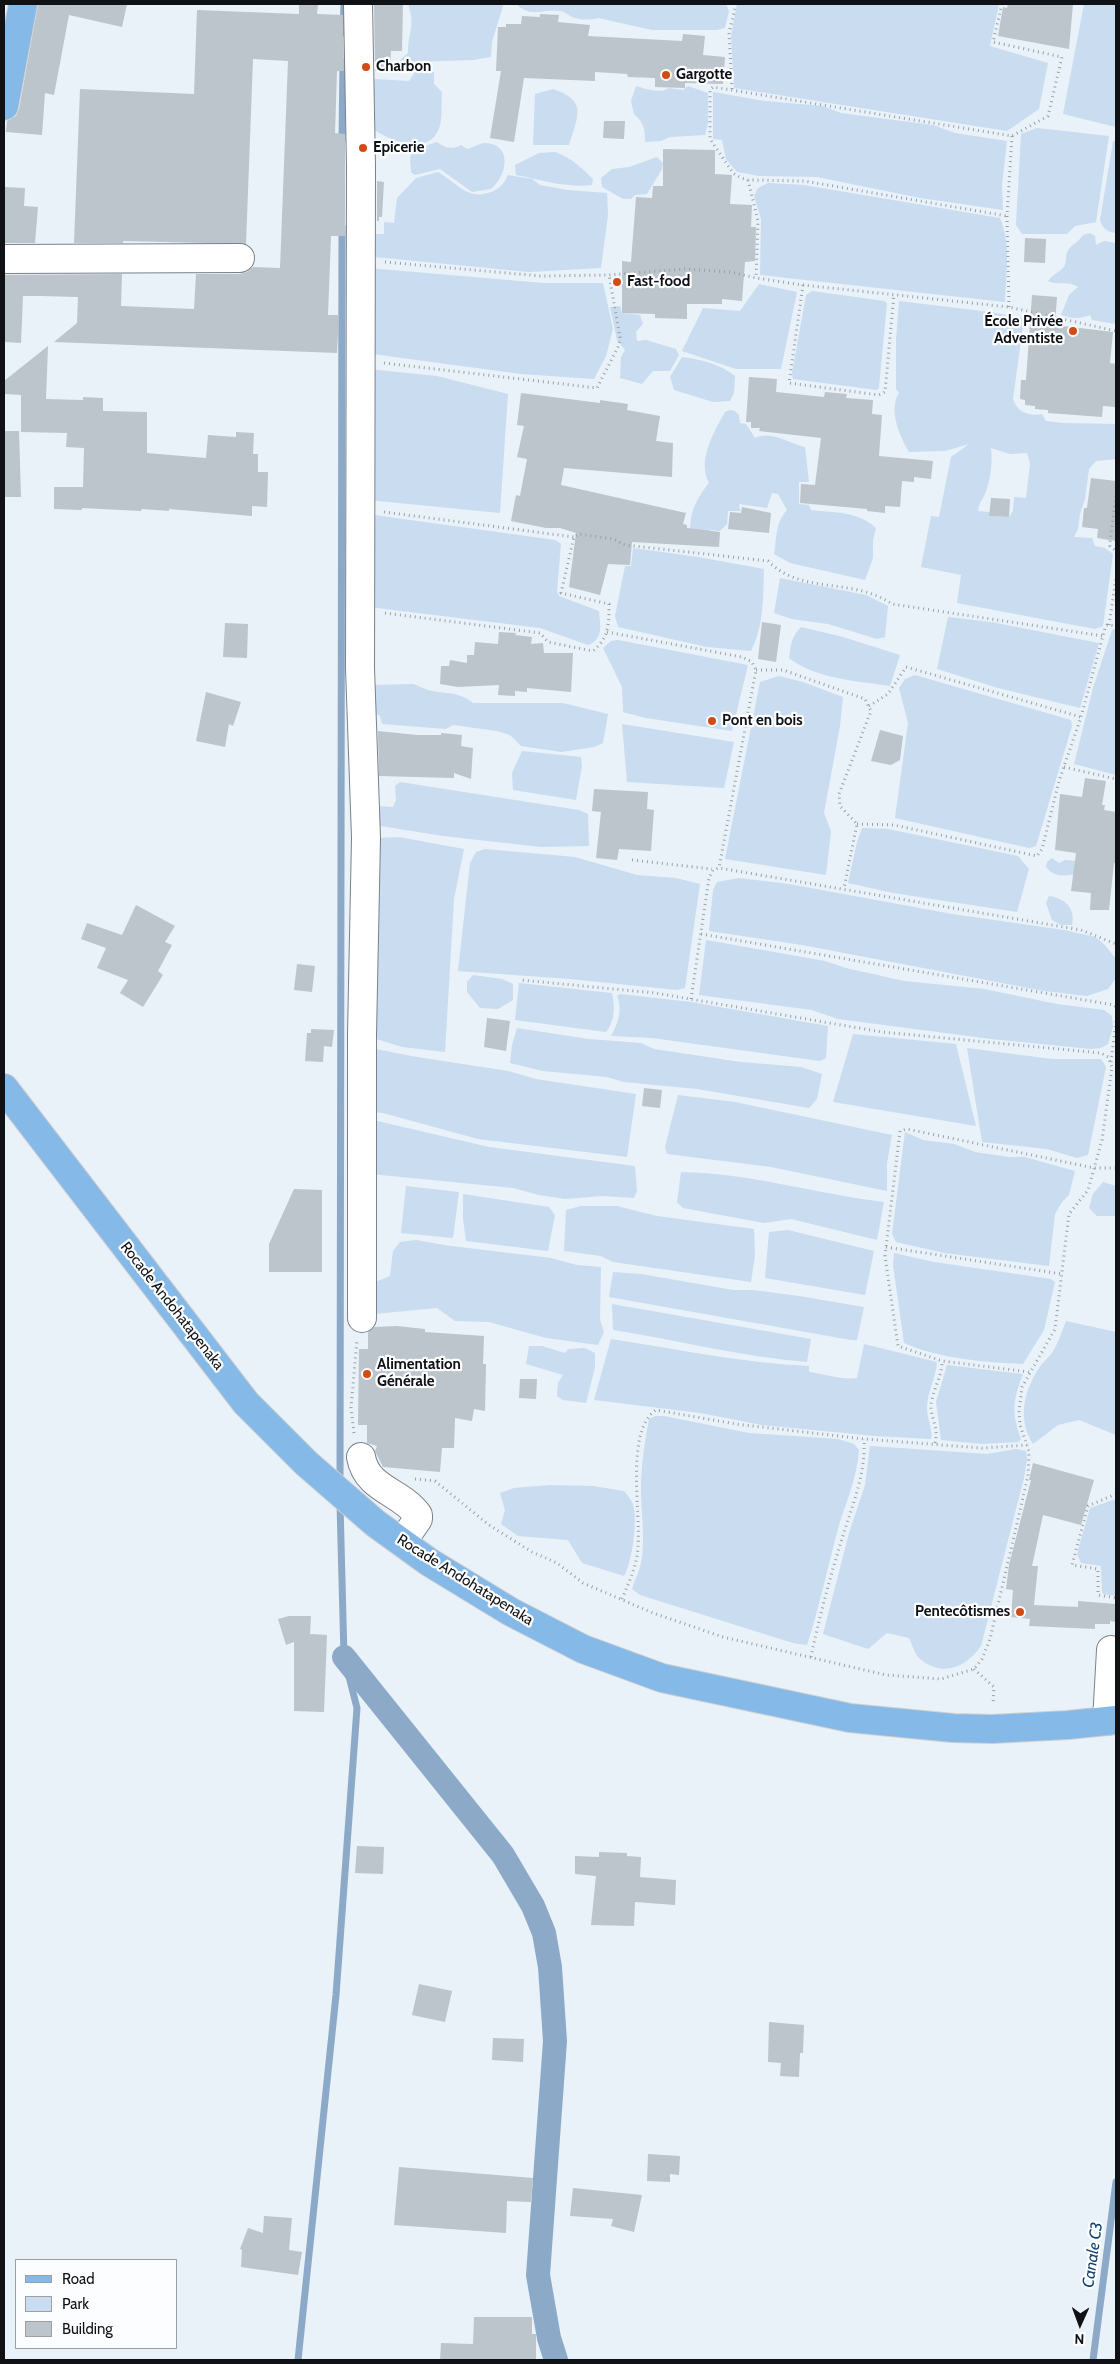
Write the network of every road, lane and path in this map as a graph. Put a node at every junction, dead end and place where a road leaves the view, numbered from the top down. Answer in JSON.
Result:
{"nodes":[{"id":1,"x":23,"y":4,"type":"edge"},
{"id":2,"x":358,"y":4,"type":"edge"},
{"id":3,"x":736,"y":4,"type":"edge"},
{"id":4,"x":1002,"y":4,"type":"edge"},
{"id":5,"x":732,"y":89,"type":"junction"},
{"id":6,"x":4,"y":106,"type":"edge"},
{"id":7,"x":1012,"y":136,"type":"junction"},
{"id":8,"x":748,"y":180,"type":"junction"},
{"id":9,"x":1007,"y":216,"type":"junction"},
{"id":10,"x":240,"y":258,"type":"dead end"},
{"id":11,"x":4,"y":259,"type":"edge"},
{"id":12,"x":360,"y":260,"type":"junction"},
{"id":13,"x":609,"y":275,"type":"junction"},
{"id":14,"x":756,"y":278,"type":"junction"},
{"id":15,"x":803,"y":284,"type":"junction"},
{"id":16,"x":894,"y":294,"type":"junction"},
{"id":17,"x":1009,"y":307,"type":"junction"},
{"id":18,"x":1116,"y":331,"type":"edge"},
{"id":19,"x":360,"y":361,"type":"junction"},
{"id":20,"x":1116,"y":496,"type":"edge"},
{"id":21,"x":359,"y":509,"type":"junction"},
{"id":22,"x":574,"y":537,"type":"junction"},
{"id":23,"x":1116,"y":550,"type":"edge"},
{"id":24,"x":1116,"y":578,"type":"edge"},
{"id":25,"x":360,"y":610,"type":"junction"},
{"id":26,"x":1109,"y":625,"type":"junction"},
{"id":27,"x":1116,"y":626,"type":"edge"},
{"id":28,"x":608,"y":632,"type":"junction"},
{"id":29,"x":1102,"y":636,"type":"junction"},
{"id":30,"x":756,"y":670,"type":"junction"},
{"id":31,"x":869,"y":706,"type":"junction"},
{"id":32,"x":1081,"y":717,"type":"junction"},
{"id":33,"x":1064,"y":768,"type":"junction"},
{"id":34,"x":1116,"y":779,"type":"edge"},
{"id":35,"x":857,"y":824,"type":"junction"},
{"id":36,"x":632,"y":860,"type":"dead end"},
{"id":37,"x":719,"y":868,"type":"junction"},
{"id":38,"x":713,"y":870,"type":"junction"},
{"id":39,"x":844,"y":888,"type":"junction"},
{"id":40,"x":701,"y":934,"type":"junction"},
{"id":41,"x":1116,"y":944,"type":"edge"},
{"id":42,"x":521,"y":980,"type":"dead end"},
{"id":43,"x":691,"y":999,"type":"junction"},
{"id":44,"x":1116,"y":1007,"type":"edge"},
{"id":45,"x":1116,"y":1021,"type":"edge"},
{"id":46,"x":1111,"y":1062,"type":"junction"},
{"id":47,"x":4,"y":1088,"type":"edge"},
{"id":48,"x":1094,"y":1168,"type":"junction"},
{"id":49,"x":1116,"y":1168,"type":"edge"},
{"id":50,"x":886,"y":1247,"type":"junction"},
{"id":51,"x":1062,"y":1274,"type":"junction"},
{"id":52,"x":360,"y":1326,"type":"joint"},
{"id":53,"x":942,"y":1362,"type":"junction"},
{"id":54,"x":1029,"y":1372,"type":"junction"},
{"id":55,"x":864,"y":1438,"type":"junction"},
{"id":56,"x":935,"y":1443,"type":"junction"},
{"id":57,"x":1026,"y":1445,"type":"junction"},
{"id":58,"x":361,"y":1456,"type":"joint"},
{"id":59,"x":390,"y":1492,"type":"junction"},
{"id":60,"x":1116,"y":1494,"type":"edge"},
{"id":61,"x":402,"y":1542,"type":"junction"},
{"id":62,"x":1116,"y":1598,"type":"edge"},
{"id":63,"x":622,"y":1599,"type":"junction"},
{"id":64,"x":1111,"y":1650,"type":"dead end"},
{"id":65,"x":811,"y":1658,"type":"junction"},
{"id":66,"x":974,"y":1669,"type":"junction"},
{"id":67,"x":1112,"y":1721,"type":"edge"},
{"id":68,"x":992,"y":1730,"type":"junction"}],
"edges":[{"from":1,"to":6,"type":"main road"},
{"from":2,"to":12,"type":"street"},
{"from":3,"to":5,"type":"path"},
{"from":4,"to":7,"type":"path"},
{"from":5,"to":7,"type":"path"},
{"from":5,"to":8,"type":"path"},
{"from":7,"to":9,"type":"path"},
{"from":8,"to":9,"type":"path"},
{"from":8,"to":14,"type":"path"},
{"from":9,"to":17,"type":"path"},
{"from":10,"to":11,"type":"street"},
{"from":12,"to":13,"type":"path"},
{"from":12,"to":19,"type":"street"},
{"from":13,"to":14,"type":"path"},
{"from":13,"to":19,"type":"path"},
{"from":14,"to":15,"type":"path"},
{"from":15,"to":16,"type":"path"},
{"from":15,"to":16,"type":"path"},
{"from":16,"to":17,"type":"path"},
{"from":17,"to":18,"type":"path"},
{"from":19,"to":21,"type":"street"},
{"from":20,"to":23,"type":"path"},
{"from":21,"to":22,"type":"path"},
{"from":21,"to":25,"type":"street"},
{"from":22,"to":28,"type":"path"},
{"from":22,"to":29,"type":"path"},
{"from":24,"to":26,"type":"path"},
{"from":25,"to":28,"type":"path"},
{"from":25,"to":52,"type":"street"},
{"from":26,"to":27,"type":"path"},
{"from":26,"to":29,"type":"path"},
{"from":28,"to":30,"type":"path"},
{"from":29,"to":32,"type":"path"},
{"from":30,"to":31,"type":"path"},
{"from":30,"to":37,"type":"path"},
{"from":31,"to":32,"type":"path"},
{"from":31,"to":35,"type":"path"},
{"from":32,"to":33,"type":"path"},
{"from":33,"to":34,"type":"path"},
{"from":33,"to":35,"type":"path"},
{"from":35,"to":39,"type":"path"},
{"from":36,"to":38,"type":"path"},
{"from":37,"to":38,"type":"path"},
{"from":37,"to":39,"type":"path"},
{"from":38,"to":40,"type":"path"},
{"from":39,"to":41,"type":"path"},
{"from":40,"to":43,"type":"path"},
{"from":40,"to":44,"type":"path"},
{"from":42,"to":43,"type":"path"},
{"from":43,"to":46,"type":"path"},
{"from":45,"to":46,"type":"path"},
{"from":46,"to":48,"type":"path"},
{"from":47,"to":61,"type":"main road","name":"Rocade Andohatapenaka"},
{"from":48,"to":49,"type":"path"},
{"from":48,"to":50,"type":"path"},
{"from":48,"to":51,"type":"path"},
{"from":50,"to":51,"type":"path"},
{"from":50,"to":53,"type":"path"},
{"from":51,"to":54,"type":"path"},
{"from":52,"to":58,"type":"path"},
{"from":53,"to":54,"type":"path"},
{"from":53,"to":56,"type":"path"},
{"from":54,"to":57,"type":"path"},
{"from":55,"to":56,"type":"path"},
{"from":55,"to":63,"type":"path"},
{"from":55,"to":65,"type":"path"},
{"from":56,"to":57,"type":"path"},
{"from":57,"to":66,"type":"path"},
{"from":58,"to":59,"type":"street"},
{"from":59,"to":61,"type":"street"},
{"from":59,"to":63,"type":"path"},
{"from":60,"to":62,"type":"path"},
{"from":61,"to":68,"type":"main road","name":"Rocade Andohatapenaka"},
{"from":63,"to":65,"type":"path"},
{"from":64,"to":67,"type":"street"},
{"from":65,"to":66,"type":"path"},
{"from":66,"to":68,"type":"path"},
{"from":67,"to":68,"type":"main road","name":"Rocade Andohatapenaka"}]}
